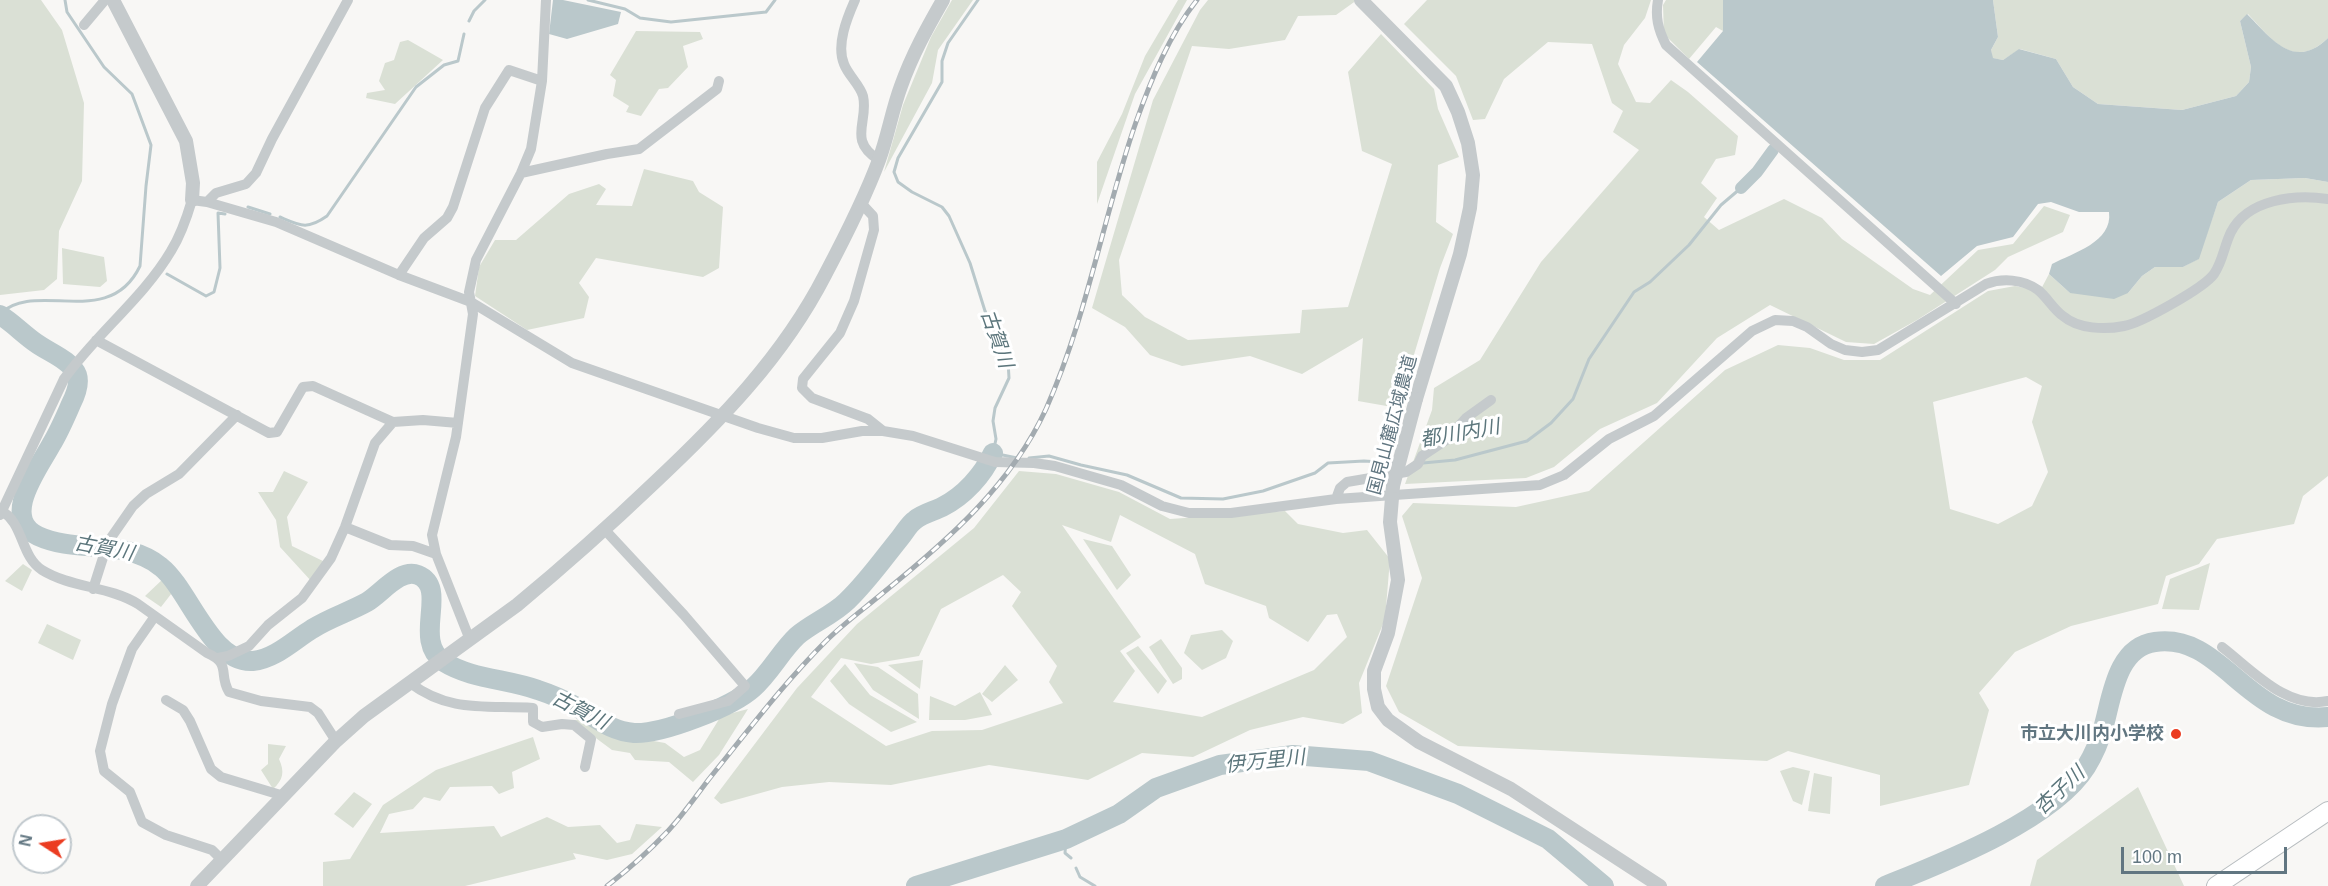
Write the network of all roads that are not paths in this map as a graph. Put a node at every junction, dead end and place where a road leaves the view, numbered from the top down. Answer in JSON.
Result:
{"nodes":[{"id":1,"x":105,"y":0,"type":"edge"},
{"id":2,"x":113,"y":0,"type":"edge"},
{"id":3,"x":348,"y":0,"type":"edge"},
{"id":4,"x":546,"y":0,"type":"edge"},
{"id":5,"x":855,"y":0,"type":"edge"},
{"id":6,"x":943,"y":0,"type":"edge"},
{"id":7,"x":1361,"y":0,"type":"edge"},
{"id":8,"x":1658,"y":0,"type":"edge"},
{"id":9,"x":84,"y":25,"type":"dead end"},
{"id":10,"x":542,"y":81,"type":"junction"},
{"id":11,"x":719,"y":81,"type":"dead end"},
{"id":12,"x":879,"y":160,"type":"junction"},
{"id":13,"x":521,"y":173,"type":"junction"},
{"id":14,"x":2328,"y":199,"type":"edge"},
{"id":15,"x":192,"y":200,"type":"junction"},
{"id":16,"x":207,"y":202,"type":"junction"},
{"id":17,"x":860,"y":202,"type":"junction"},
{"id":18,"x":399,"y":275,"type":"junction"},
{"id":19,"x":471,"y":302,"type":"junction"},
{"id":20,"x":1956,"y":304,"type":"junction"},
{"id":21,"x":96,"y":340,"type":"junction"},
{"id":22,"x":1491,"y":400,"type":"dead end"},
{"id":23,"x":724,"y":414,"type":"junction"},
{"id":24,"x":237,"y":416,"type":"junction"},
{"id":25,"x":393,"y":422,"type":"junction"},
{"id":26,"x":458,"y":423,"type":"junction"},
{"id":27,"x":882,"y":431,"type":"junction"},
{"id":28,"x":1392,"y":491,"type":"junction"},
{"id":29,"x":1336,"y":499,"type":"junction"},
{"id":30,"x":1,"y":512,"type":"edge"},
{"id":31,"x":345,"y":527,"type":"junction"},
{"id":32,"x":605,"y":530,"type":"junction"},
{"id":33,"x":436,"y":554,"type":"junction"},
{"id":34,"x":93,"y":589,"type":"junction"},
{"id":35,"x":155,"y":616,"type":"junction"},
{"id":36,"x":465,"y":644,"type":"junction"},
{"id":37,"x":2222,"y":647,"type":"dead end"},
{"id":38,"x":228,"y":655,"type":"junction"},
{"id":39,"x":410,"y":683,"type":"junction"},
{"id":40,"x":166,"y":700,"type":"dead end"},
{"id":41,"x":2328,"y":701,"type":"edge"},
{"id":42,"x":679,"y":714,"type":"dead end"},
{"id":43,"x":336,"y":741,"type":"junction"},
{"id":44,"x":585,"y":767,"type":"dead end"},
{"id":45,"x":284,"y":796,"type":"junction"},
{"id":46,"x":2328,"y":811,"type":"edge"},
{"id":47,"x":223,"y":861,"type":"junction"},
{"id":48,"x":197,"y":886,"type":"edge"},
{"id":49,"x":1660,"y":886,"type":"edge"},
{"id":50,"x":2216,"y":886,"type":"edge"}],
"edges":[{"from":1,"to":9,"type":"street"},
{"from":2,"to":15,"type":"street"},
{"from":3,"to":16,"type":"street"},
{"from":4,"to":10,"type":"street"},
{"from":5,"to":12,"type":"street"},
{"from":6,"to":12,"type":"street"},
{"from":7,"to":28,"type":"street","name":"国見山麓広域農道","bridge":true},
{"from":8,"to":20,"type":"street"},
{"from":10,"to":13,"type":"street"},
{"from":10,"to":18,"type":"street"},
{"from":11,"to":13,"type":"street"},
{"from":12,"to":17,"type":"street"},
{"from":13,"to":19,"type":"street"},
{"from":14,"to":20,"type":"street"},
{"from":15,"to":16,"type":"street"},
{"from":15,"to":21,"type":"street"},
{"from":16,"to":18,"type":"street"},
{"from":17,"to":23,"type":"street"},
{"from":17,"to":27,"type":"street"},
{"from":18,"to":19,"type":"street"},
{"from":19,"to":23,"type":"street"},
{"from":19,"to":26,"type":"street"},
{"from":20,"to":28,"type":"street"},
{"from":21,"to":24,"type":"street"},
{"from":21,"to":30,"type":"street"},
{"from":22,"to":29,"type":"street"},
{"from":23,"to":27,"type":"street"},
{"from":23,"to":32,"type":"street"},
{"from":24,"to":25,"type":"street"},
{"from":24,"to":34,"type":"street"},
{"from":25,"to":26,"type":"street"},
{"from":25,"to":31,"type":"street"},
{"from":26,"to":33,"type":"street"},
{"from":27,"to":29,"type":"street"},
{"from":28,"to":29,"type":"street"},
{"from":28,"to":49,"type":"street","name":"国見山麓広域農道"},
{"from":30,"to":34,"type":"street"},
{"from":31,"to":33,"type":"street"},
{"from":31,"to":38,"type":"street"},
{"from":32,"to":36,"type":"street"},
{"from":32,"to":42,"type":"street"},
{"from":33,"to":36,"type":"street"},
{"from":34,"to":35,"type":"street"},
{"from":35,"to":38,"type":"street"},
{"from":35,"to":47,"type":"street"},
{"from":36,"to":39,"type":"street"},
{"from":37,"to":41,"type":"street"},
{"from":38,"to":43,"type":"street"},
{"from":39,"to":43,"type":"street"},
{"from":39,"to":44,"type":"street"},
{"from":40,"to":45,"type":"street"},
{"from":43,"to":45,"type":"street"},
{"from":45,"to":47,"type":"street"},
{"from":46,"to":50,"type":"main road"},
{"from":47,"to":48,"type":"street"}]}
